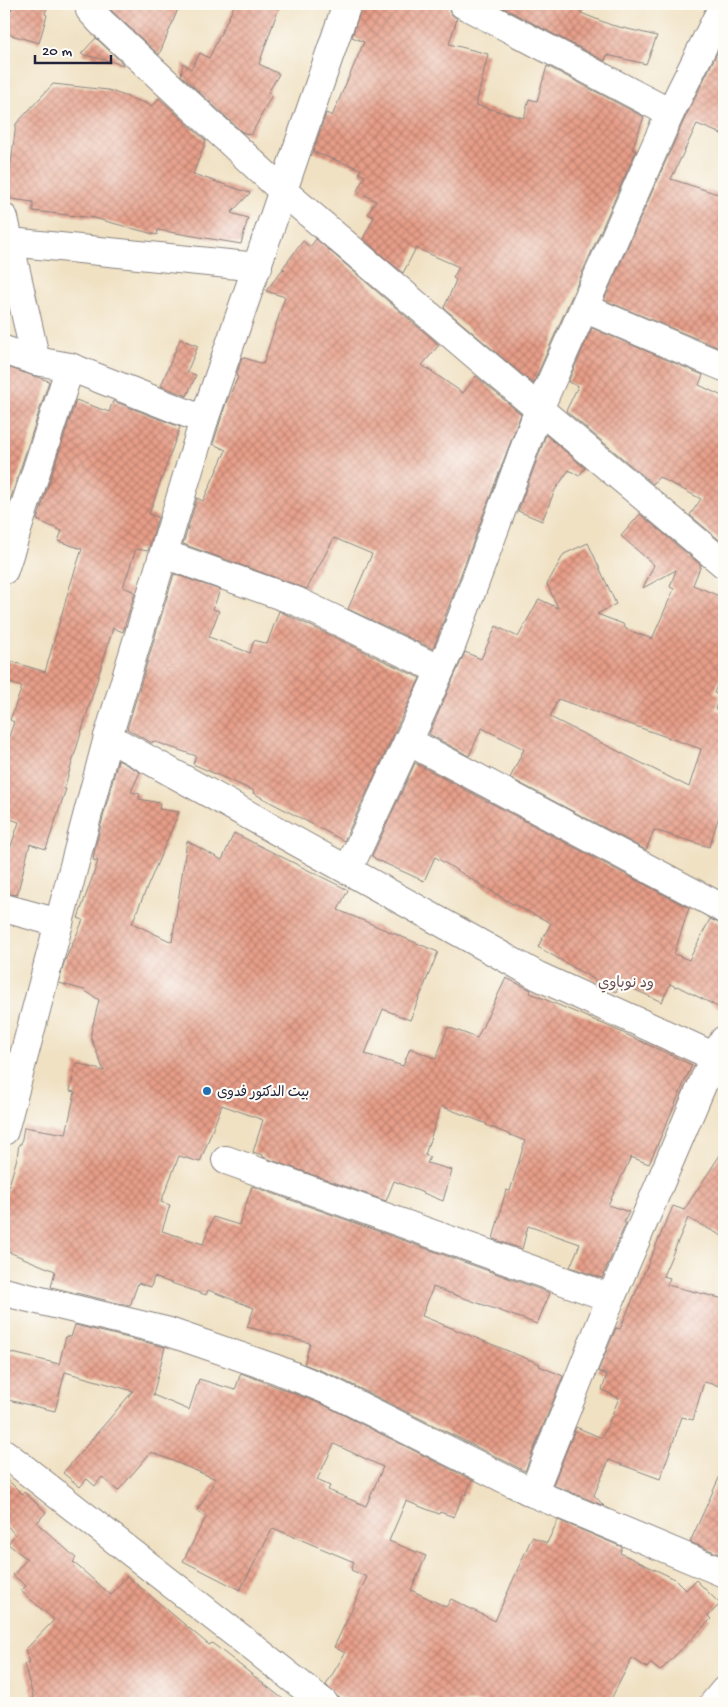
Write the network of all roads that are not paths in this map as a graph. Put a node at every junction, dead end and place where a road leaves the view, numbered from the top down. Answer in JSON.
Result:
{"nodes":[{"id":1,"x":347,"y":4,"type":"edge"},
{"id":2,"x":463,"y":4,"type":"edge"},
{"id":3,"x":724,"y":4,"type":"edge"},
{"id":4,"x":87,"y":6,"type":"edge"},
{"id":5,"x":670,"y":113,"type":"junction"},
{"id":6,"x":284,"y":192,"type":"junction"},
{"id":7,"x":7,"y":230,"type":"edge"},
{"id":8,"x":258,"y":267,"type":"junction"},
{"id":9,"x":584,"y":308,"type":"junction"},
{"id":10,"x":4,"y":350,"type":"edge"},
{"id":11,"x":36,"y":361,"type":"junction"},
{"id":12,"x":70,"y":367,"type":"junction"},
{"id":13,"x":724,"y":367,"type":"edge"},
{"id":14,"x":539,"y":409,"type":"junction"},
{"id":15,"x":204,"y":420,"type":"junction"},
{"id":16,"x":164,"y":554,"type":"junction"},
{"id":17,"x":724,"y":564,"type":"edge"},
{"id":18,"x":4,"y":570,"type":"edge"},
{"id":19,"x":440,"y":670,"type":"junction"},
{"id":20,"x":108,"y":738,"type":"junction"},
{"id":21,"x":408,"y":741,"type":"junction"},
{"id":22,"x":348,"y":870,"type":"junction"},
{"id":23,"x":4,"y":908,"type":"edge"},
{"id":24,"x":724,"y":909,"type":"edge"},
{"id":25,"x":59,"y":923,"type":"junction"},
{"id":26,"x":721,"y":1053,"type":"edge"},
{"id":27,"x":4,"y":1131,"type":"edge"},
{"id":28,"x":226,"y":1160,"type":"dead end"},
{"id":29,"x":4,"y":1292,"type":"edge"},
{"id":30,"x":611,"y":1298,"type":"junction"},
{"id":31,"x":4,"y":1453,"type":"edge"},
{"id":32,"x":533,"y":1493,"type":"junction"},
{"id":33,"x":724,"y":1573,"type":"edge"},
{"id":34,"x":724,"y":1691,"type":"edge"},
{"id":35,"x":316,"y":1701,"type":"edge"},
{"id":36,"x":714,"y":1703,"type":"edge"}],
"edges":[{"from":1,"to":6,"type":"street"},
{"from":2,"to":5,"type":"street"},
{"from":3,"to":5,"type":"street"},
{"from":4,"to":6,"type":"street"},
{"from":5,"to":9,"type":"street"},
{"from":6,"to":8,"type":"street"},
{"from":6,"to":14,"type":"street"},
{"from":7,"to":8,"type":"street"},
{"from":7,"to":11,"type":"street"},
{"from":8,"to":15,"type":"street"},
{"from":9,"to":13,"type":"street"},
{"from":9,"to":14,"type":"street"},
{"from":10,"to":11,"type":"street"},
{"from":11,"to":12,"type":"street"},
{"from":12,"to":15,"type":"street"},
{"from":12,"to":18,"type":"street"},
{"from":14,"to":17,"type":"street"},
{"from":14,"to":19,"type":"street"},
{"from":15,"to":16,"type":"street"},
{"from":16,"to":19,"type":"street"},
{"from":16,"to":20,"type":"street"},
{"from":19,"to":21,"type":"street"},
{"from":20,"to":22,"type":"street"},
{"from":20,"to":25,"type":"street"},
{"from":21,"to":22,"type":"street"},
{"from":21,"to":24,"type":"street"},
{"from":22,"to":26,"type":"street"},
{"from":23,"to":25,"type":"street"},
{"from":25,"to":27,"type":"street"},
{"from":26,"to":30,"type":"street"},
{"from":28,"to":30,"type":"street"},
{"from":29,"to":32,"type":"street"},
{"from":30,"to":32,"type":"street"},
{"from":31,"to":35,"type":"street"},
{"from":32,"to":33,"type":"street"},
{"from":34,"to":36,"type":"street"}]}
